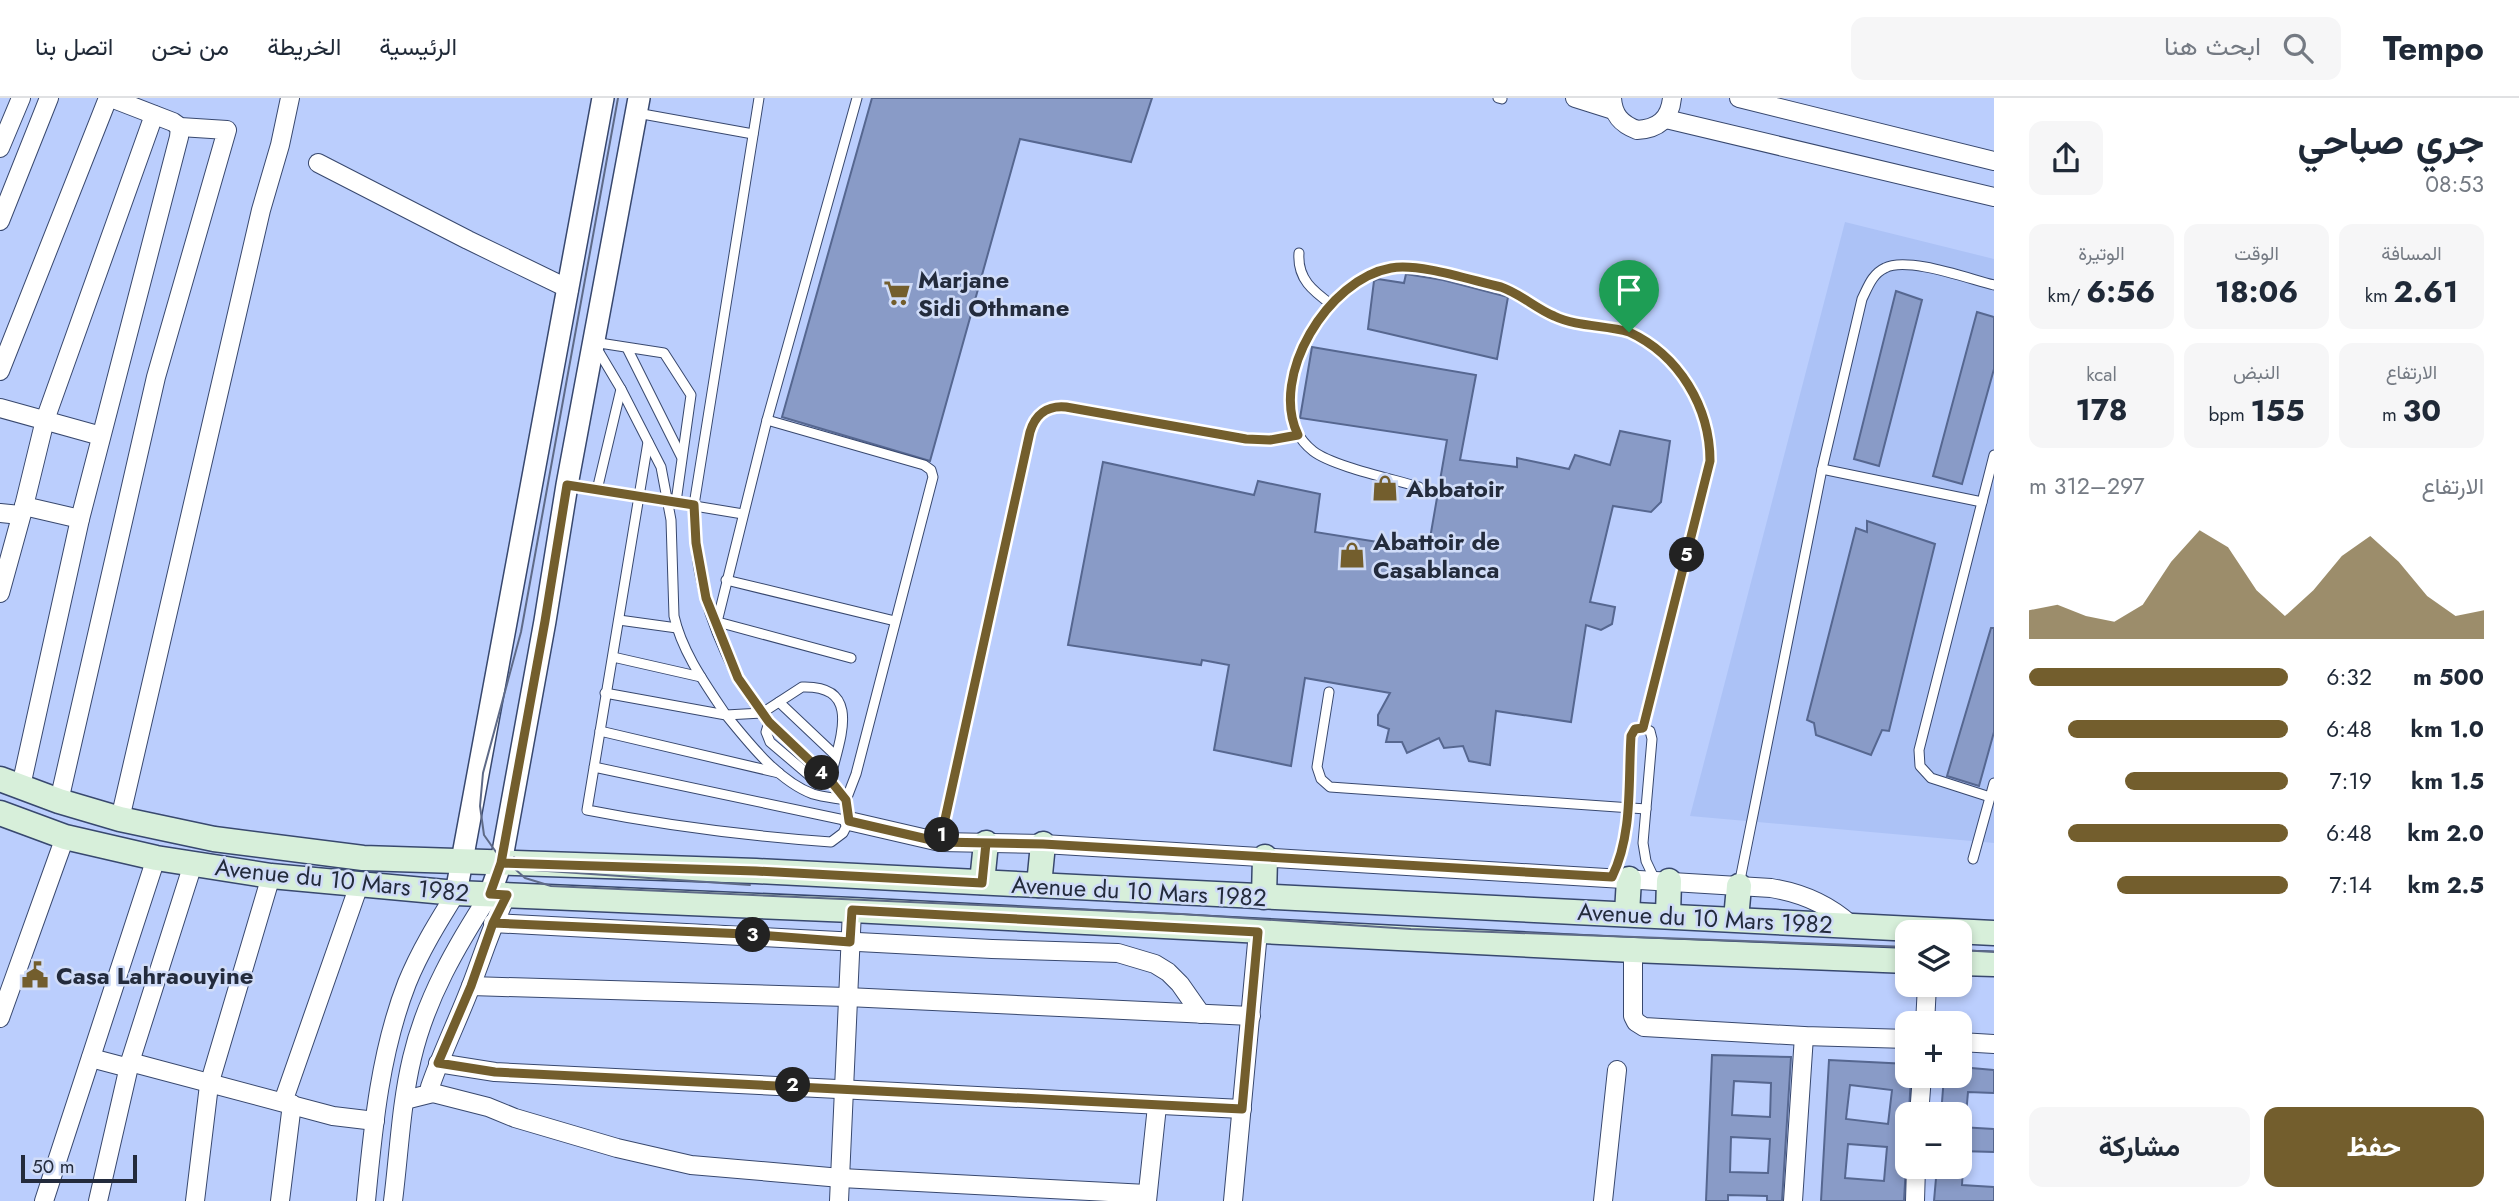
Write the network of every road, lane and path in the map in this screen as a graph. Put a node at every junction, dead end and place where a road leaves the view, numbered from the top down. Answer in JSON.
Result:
{"nodes":[{"id":1,"x":21,"y":98,"type":"edge"},
{"id":2,"x":48,"y":98,"type":"edge"},
{"id":3,"x":110,"y":98,"type":"edge"},
{"id":4,"x":290,"y":98,"type":"edge"},
{"id":5,"x":603,"y":98,"type":"edge"},
{"id":6,"x":759,"y":98,"type":"edge"},
{"id":7,"x":857,"y":98,"type":"edge"},
{"id":8,"x":1575,"y":98,"type":"edge"},
{"id":9,"x":1672,"y":98,"type":"edge"},
{"id":10,"x":1739,"y":98,"type":"edge"},
{"id":11,"x":1613,"y":104,"type":"edge"},
{"id":12,"x":638,"y":106,"type":"edge"},
{"id":13,"x":154,"y":115,"type":"junction"},
{"id":14,"x":1666,"y":119,"type":"junction"},
{"id":15,"x":180,"y":127,"type":"junction"},
{"id":16,"x":753,"y":134,"type":"junction"},
{"id":17,"x":0,"y":148,"type":"edge"},
{"id":18,"x":1994,"y":161,"type":"edge"},
{"id":19,"x":317,"y":163,"type":"dead end"},
{"id":20,"x":1994,"y":197,"type":"edge"},
{"id":21,"x":0,"y":221,"type":"edge"},
{"id":22,"x":1299,"y":253,"type":"dead end"},
{"id":23,"x":1994,"y":285,"type":"edge"},
{"id":24,"x":569,"y":289,"type":"junction"},
{"id":25,"x":1332,"y":305,"type":"junction"},
{"id":26,"x":593,"y":342,"type":"junction"},
{"id":27,"x":627,"y":348,"type":"junction"},
{"id":28,"x":0,"y":371,"type":"edge"},
{"id":29,"x":621,"y":389,"type":"junction"},
{"id":30,"x":0,"y":408,"type":"edge"},
{"id":31,"x":45,"y":420,"type":"junction"},
{"id":32,"x":767,"y":421,"type":"junction"},
{"id":33,"x":1298,"y":435,"type":"junction"},
{"id":34,"x":101,"y":436,"type":"junction"},
{"id":35,"x":648,"y":442,"type":"junction"},
{"id":36,"x":1994,"y":455,"type":"edge"},
{"id":37,"x":681,"y":456,"type":"junction"},
{"id":38,"x":1822,"y":469,"type":"junction"},
{"id":39,"x":567,"y":485,"type":"junction"},
{"id":40,"x":1419,"y":487,"type":"dead end"},
{"id":41,"x":597,"y":490,"type":"junction"},
{"id":42,"x":640,"y":497,"type":"junction"},
{"id":43,"x":672,"y":501,"type":"junction"},
{"id":44,"x":1982,"y":502,"type":"junction"},
{"id":45,"x":694,"y":505,"type":"junction"},
{"id":46,"x":22,"y":510,"type":"junction"},
{"id":47,"x":0,"y":513,"type":"edge"},
{"id":48,"x":743,"y":514,"type":"junction"},
{"id":49,"x":80,"y":519,"type":"junction"},
{"id":50,"x":726,"y":580,"type":"junction"},
{"id":51,"x":0,"y":593,"type":"edge"},
{"id":52,"x":619,"y":620,"type":"junction"},
{"id":53,"x":895,"y":621,"type":"junction"},
{"id":54,"x":715,"y":622,"type":"junction"},
{"id":55,"x":677,"y":628,"type":"junction"},
{"id":56,"x":613,"y":657,"type":"junction"},
{"id":57,"x":851,"y":658,"type":"dead end"},
{"id":58,"x":701,"y":677,"type":"junction"},
{"id":59,"x":1329,"y":692,"type":"dead end"},
{"id":60,"x":605,"y":693,"type":"junction"},
{"id":61,"x":779,"y":702,"type":"junction"},
{"id":62,"x":762,"y":713,"type":"junction"},
{"id":63,"x":726,"y":715,"type":"junction"},
{"id":64,"x":769,"y":722,"type":"junction"},
{"id":65,"x":1643,"y":728,"type":"junction"},
{"id":66,"x":600,"y":732,"type":"junction"},
{"id":67,"x":835,"y":755,"type":"junction"},
{"id":68,"x":594,"y":767,"type":"junction"},
{"id":69,"x":780,"y":774,"type":"junction"},
{"id":70,"x":828,"y":779,"type":"junction"},
{"id":71,"x":11,"y":782,"type":"edge"},
{"id":72,"x":1994,"y":783,"type":"edge"},
{"id":73,"x":1990,"y":797,"type":"junction"},
{"id":74,"x":846,"y":800,"type":"junction"},
{"id":75,"x":59,"y":801,"type":"junction"},
{"id":76,"x":1627,"y":808,"type":"junction"},
{"id":77,"x":1646,"y":809,"type":"junction"},
{"id":78,"x":0,"y":813,"type":"edge"},
{"id":79,"x":121,"y":819,"type":"junction"},
{"id":80,"x":849,"y":821,"type":"junction"},
{"id":81,"x":65,"y":837,"type":"junction"},
{"id":82,"x":940,"y":842,"type":"junction"},
{"id":83,"x":986,"y":843,"type":"junction"},
{"id":84,"x":1043,"y":844,"type":"junction"},
{"id":85,"x":1265,"y":857,"type":"junction"},
{"id":86,"x":156,"y":858,"type":"junction"},
{"id":87,"x":1973,"y":859,"type":"dead end"},
{"id":88,"x":463,"y":860,"type":"junction"},
{"id":89,"x":501,"y":863,"type":"junction"},
{"id":90,"x":193,"y":864,"type":"junction"},
{"id":91,"x":271,"y":876,"type":"junction"},
{"id":92,"x":1621,"y":878,"type":"junction"},
{"id":93,"x":1662,"y":881,"type":"junction"},
{"id":94,"x":982,"y":883,"type":"junction"},
{"id":95,"x":359,"y":885,"type":"junction"},
{"id":96,"x":1039,"y":885,"type":"junction"},
{"id":97,"x":1739,"y":886,"type":"junction"},
{"id":98,"x":456,"y":893,"type":"junction"},
{"id":99,"x":499,"y":895,"type":"junction"},
{"id":100,"x":1264,"y":897,"type":"junction"},
{"id":101,"x":852,"y":910,"type":"junction"},
{"id":102,"x":1627,"y":913,"type":"junction"},
{"id":103,"x":1668,"y":915,"type":"junction"},
{"id":104,"x":1736,"y":919,"type":"junction"},
{"id":105,"x":493,"y":923,"type":"junction"},
{"id":106,"x":1851,"y":925,"type":"junction"},
{"id":107,"x":1258,"y":932,"type":"junction"},
{"id":108,"x":1994,"y":933,"type":"edge"},
{"id":109,"x":850,"y":942,"type":"junction"},
{"id":110,"x":1633,"y":950,"type":"junction"},
{"id":111,"x":1895,"y":960,"type":"edge"},
{"id":112,"x":1972,"y":963,"type":"edge"},
{"id":113,"x":1994,"y":964,"type":"edge"},
{"id":114,"x":471,"y":986,"type":"junction"},
{"id":115,"x":847,"y":997,"type":"junction"},
{"id":116,"x":1200,"y":1014,"type":"junction"},
{"id":117,"x":1251,"y":1016,"type":"junction"},
{"id":118,"x":0,"y":1018,"type":"edge"},
{"id":119,"x":1804,"y":1037,"type":"junction"},
{"id":120,"x":1895,"y":1040,"type":"edge"},
{"id":121,"x":1972,"y":1043,"type":"edge"},
{"id":122,"x":1994,"y":1044,"type":"edge"},
{"id":123,"x":91,"y":1058,"type":"junction"},
{"id":124,"x":438,"y":1063,"type":"junction"},
{"id":125,"x":130,"y":1065,"type":"junction"},
{"id":126,"x":1617,"y":1070,"type":"dead end"},
{"id":127,"x":209,"y":1085,"type":"junction"},
{"id":128,"x":844,"y":1088,"type":"junction"},
{"id":129,"x":433,"y":1093,"type":"junction"},
{"id":130,"x":405,"y":1100,"type":"junction"},
{"id":131,"x":287,"y":1103,"type":"junction"},
{"id":132,"x":1157,"y":1106,"type":"junction"},
{"id":133,"x":1242,"y":1109,"type":"junction"},
{"id":134,"x":375,"y":1121,"type":"junction"},
{"id":135,"x":370,"y":1156,"type":"junction"},
{"id":136,"x":398,"y":1157,"type":"junction"},
{"id":137,"x":841,"y":1178,"type":"junction"},
{"id":138,"x":1916,"y":1179,"type":"edge"},
{"id":139,"x":1147,"y":1197,"type":"edge"},
{"id":140,"x":44,"y":1201,"type":"edge"},
{"id":141,"x":98,"y":1201,"type":"edge"},
{"id":142,"x":195,"y":1201,"type":"edge"},
{"id":143,"x":280,"y":1201,"type":"edge"},
{"id":144,"x":366,"y":1201,"type":"edge"},
{"id":145,"x":393,"y":1201,"type":"edge"},
{"id":146,"x":839,"y":1201,"type":"edge"},
{"id":147,"x":1233,"y":1201,"type":"edge"},
{"id":148,"x":1603,"y":1201,"type":"edge"},
{"id":149,"x":1793,"y":1201,"type":"edge"},
{"id":150,"x":1915,"y":1201,"type":"edge"}],
"edges":[{"from":1,"to":17,"type":"street"},
{"from":2,"to":21,"type":"street"},
{"from":3,"to":13,"type":"street"},
{"from":3,"to":28,"type":"street"},
{"from":4,"to":79,"type":"street"},
{"from":5,"to":24,"type":"street"},
{"from":6,"to":16,"type":"lane"},
{"from":7,"to":32,"type":"lane"},
{"from":8,"to":11,"type":"street"},
{"from":9,"to":14,"type":"street"},
{"from":10,"to":18,"type":"street"},
{"from":11,"to":14,"type":"street"},
{"from":12,"to":16,"type":"lane"},
{"from":12,"to":26,"type":"street"},
{"from":13,"to":15,"type":"street"},
{"from":13,"to":31,"type":"street"},
{"from":14,"to":20,"type":"street"},
{"from":15,"to":34,"type":"street"},
{"from":15,"to":75,"type":"street"},
{"from":16,"to":45,"type":"lane"},
{"from":19,"to":24,"type":"street"},
{"from":22,"to":25,"type":"lane"},
{"from":23,"to":38,"type":"lane"},
{"from":24,"to":88,"type":"street"},
{"from":25,"to":33,"type":"lane"},
{"from":25,"to":65,"type":"lane"},
{"from":26,"to":27,"type":"lane"},
{"from":26,"to":29,"type":"lane"},
{"from":26,"to":39,"type":"street"},
{"from":27,"to":37,"type":"lane"},
{"from":27,"to":37,"type":"lane"},
{"from":29,"to":35,"type":"lane"},
{"from":29,"to":41,"type":"lane"},
{"from":30,"to":31,"type":"street"},
{"from":31,"to":34,"type":"street"},
{"from":31,"to":46,"type":"street"},
{"from":32,"to":48,"type":"lane"},
{"from":32,"to":53,"type":"lane"},
{"from":33,"to":40,"type":"lane"},
{"from":33,"to":82,"type":"lane"},
{"from":34,"to":49,"type":"street"},
{"from":35,"to":42,"type":"lane"},
{"from":35,"to":43,"type":"lane"},
{"from":36,"to":44,"type":"lane"},
{"from":37,"to":43,"type":"lane"},
{"from":38,"to":44,"type":"lane"},
{"from":38,"to":97,"type":"lane"},
{"from":39,"to":41,"type":"lane"},
{"from":39,"to":89,"type":"street"},
{"from":41,"to":42,"type":"lane"},
{"from":42,"to":43,"type":"lane"},
{"from":42,"to":52,"type":"lane"},
{"from":43,"to":45,"type":"lane"},
{"from":43,"to":55,"type":"lane"},
{"from":44,"to":73,"type":"lane"},
{"from":45,"to":48,"type":"lane"},
{"from":45,"to":54,"type":"lane"},
{"from":46,"to":47,"type":"street"},
{"from":46,"to":49,"type":"street"},
{"from":46,"to":51,"type":"street"},
{"from":48,"to":50,"type":"lane"},
{"from":49,"to":71,"type":"street"},
{"from":50,"to":53,"type":"lane"},
{"from":50,"to":54,"type":"lane"},
{"from":52,"to":55,"type":"lane"},
{"from":52,"to":56,"type":"lane"},
{"from":53,"to":74,"type":"lane"},
{"from":54,"to":57,"type":"lane"},
{"from":54,"to":62,"type":"lane"},
{"from":55,"to":58,"type":"lane"},
{"from":56,"to":58,"type":"lane"},
{"from":56,"to":60,"type":"lane"},
{"from":58,"to":63,"type":"lane"},
{"from":59,"to":76,"type":"lane"},
{"from":60,"to":63,"type":"lane"},
{"from":60,"to":66,"type":"lane"},
{"from":61,"to":62,"type":"lane"},
{"from":61,"to":67,"type":"lane"},
{"from":61,"to":67,"type":"lane"},
{"from":62,"to":63,"type":"lane"},
{"from":62,"to":64,"type":"lane"},
{"from":63,"to":69,"type":"lane"},
{"from":64,"to":70,"type":"lane"},
{"from":64,"to":70,"type":"lane"},
{"from":65,"to":76,"type":"lane"},
{"from":65,"to":77,"type":"lane"},
{"from":66,"to":68,"type":"lane"},
{"from":66,"to":69,"type":"lane"},
{"from":67,"to":70,"type":"lane"},
{"from":68,"to":80,"type":"lane"},
{"from":68,"to":80,"type":"lane"},
{"from":69,"to":74,"type":"lane"},
{"from":70,"to":74,"type":"lane"},
{"from":71,"to":75,"type":"main road","name":"Avenue du 10 Mars 1982"},
{"from":72,"to":73,"type":"lane"},
{"from":73,"to":87,"type":"lane"},
{"from":74,"to":80,"type":"lane"},
{"from":75,"to":79,"type":"main road","name":"Avenue du 10 Mars 1982"},
{"from":76,"to":77,"type":"lane"},
{"from":76,"to":92,"type":"lane"},
{"from":77,"to":93,"type":"lane"},
{"from":78,"to":81,"type":"main road","name":"Avenue du 10 Mars 1982"},
{"from":79,"to":88,"type":"main road","name":"Avenue du 10 Mars 1982"},
{"from":80,"to":82,"type":"street"},
{"from":81,"to":86,"type":"main road","name":"Avenue du 10 Mars 1982"},
{"from":81,"to":118,"type":"street"},
{"from":82,"to":83,"type":"street"},
{"from":83,"to":84,"type":"street"},
{"from":83,"to":94,"type":"main road"},
{"from":84,"to":85,"type":"street"},
{"from":84,"to":96,"type":"main road"},
{"from":85,"to":92,"type":"street"},
{"from":85,"to":100,"type":"main road"},
{"from":86,"to":90,"type":"main road","name":"Avenue du 10 Mars 1982"},
{"from":86,"to":123,"type":"street"},
{"from":88,"to":89,"type":"main road","name":"Avenue du 10 Mars 1982"},
{"from":88,"to":98,"type":"street"},
{"from":89,"to":94,"type":"main road","name":"Avenue du 10 Mars 1982"},
{"from":89,"to":99,"type":"street"},
{"from":90,"to":91,"type":"main road","name":"Avenue du 10 Mars 1982"},
{"from":90,"to":125,"type":"street"},
{"from":91,"to":95,"type":"main road","name":"Avenue du 10 Mars 1982"},
{"from":91,"to":127,"type":"street"},
{"from":92,"to":93,"type":"street"},
{"from":92,"to":102,"type":"main road"},
{"from":93,"to":97,"type":"street"},
{"from":93,"to":103,"type":"main road"},
{"from":94,"to":96,"type":"main road","name":"Avenue du 10 Mars 1982"},
{"from":95,"to":98,"type":"main road","name":"Avenue du 10 Mars 1982"},
{"from":95,"to":131,"type":"street"},
{"from":96,"to":100,"type":"main road","name":"Avenue du 10 Mars 1982"},
{"from":97,"to":104,"type":"main road"},
{"from":97,"to":106,"type":"street"},
{"from":98,"to":99,"type":"main road","name":"Avenue du 10 Mars 1982"},
{"from":98,"to":134,"type":"street"},
{"from":99,"to":101,"type":"main road","name":"Avenue du 10 Mars 1982"},
{"from":99,"to":105,"type":"street"},
{"from":99,"to":130,"type":"street"},
{"from":100,"to":102,"type":"main road","name":"Avenue du 10 Mars 1982"},
{"from":101,"to":107,"type":"main road","name":"Avenue du 10 Mars 1982"},
{"from":101,"to":109,"type":"street"},
{"from":102,"to":103,"type":"main road","name":"Avenue du 10 Mars 1982"},
{"from":103,"to":104,"type":"main road","name":"Avenue du 10 Mars 1982"},
{"from":104,"to":106,"type":"main road","name":"Avenue du 10 Mars 1982"},
{"from":105,"to":109,"type":"street"},
{"from":105,"to":114,"type":"street"},
{"from":106,"to":108,"type":"main road","name":"Avenue du 10 Mars 1982"},
{"from":107,"to":110,"type":"main road","name":"Avenue du 10 Mars 1982"},
{"from":107,"to":117,"type":"street"},
{"from":109,"to":115,"type":"street"},
{"from":109,"to":116,"type":"street"},
{"from":110,"to":111,"type":"main road","name":"Avenue du 10 Mars 1982"},
{"from":110,"to":119,"type":"street"},
{"from":112,"to":113,"type":"main road"},
{"from":114,"to":115,"type":"street"},
{"from":114,"to":124,"type":"street"},
{"from":115,"to":116,"type":"street"},
{"from":115,"to":128,"type":"street"},
{"from":116,"to":117,"type":"street"},
{"from":117,"to":133,"type":"street"},
{"from":119,"to":120,"type":"street"},
{"from":119,"to":149,"type":"street"},
{"from":121,"to":122,"type":"street"},
{"from":123,"to":125,"type":"street"},
{"from":123,"to":140,"type":"street"},
{"from":124,"to":128,"type":"street"},
{"from":124,"to":129,"type":"street"},
{"from":125,"to":127,"type":"street"},
{"from":125,"to":141,"type":"street"},
{"from":126,"to":148,"type":"street"},
{"from":127,"to":131,"type":"street"},
{"from":127,"to":142,"type":"street"},
{"from":128,"to":132,"type":"street"},
{"from":128,"to":137,"type":"street"},
{"from":129,"to":130,"type":"street"},
{"from":129,"to":137,"type":"street"},
{"from":130,"to":136,"type":"street"},
{"from":131,"to":134,"type":"street"},
{"from":131,"to":143,"type":"street"},
{"from":132,"to":133,"type":"street"},
{"from":132,"to":139,"type":"street"},
{"from":133,"to":147,"type":"street"},
{"from":134,"to":135,"type":"street"},
{"from":135,"to":136,"type":"street"},
{"from":135,"to":144,"type":"street"},
{"from":136,"to":145,"type":"street"},
{"from":137,"to":139,"type":"street"},
{"from":137,"to":146,"type":"street"},
{"from":138,"to":150,"type":"street"}]}
